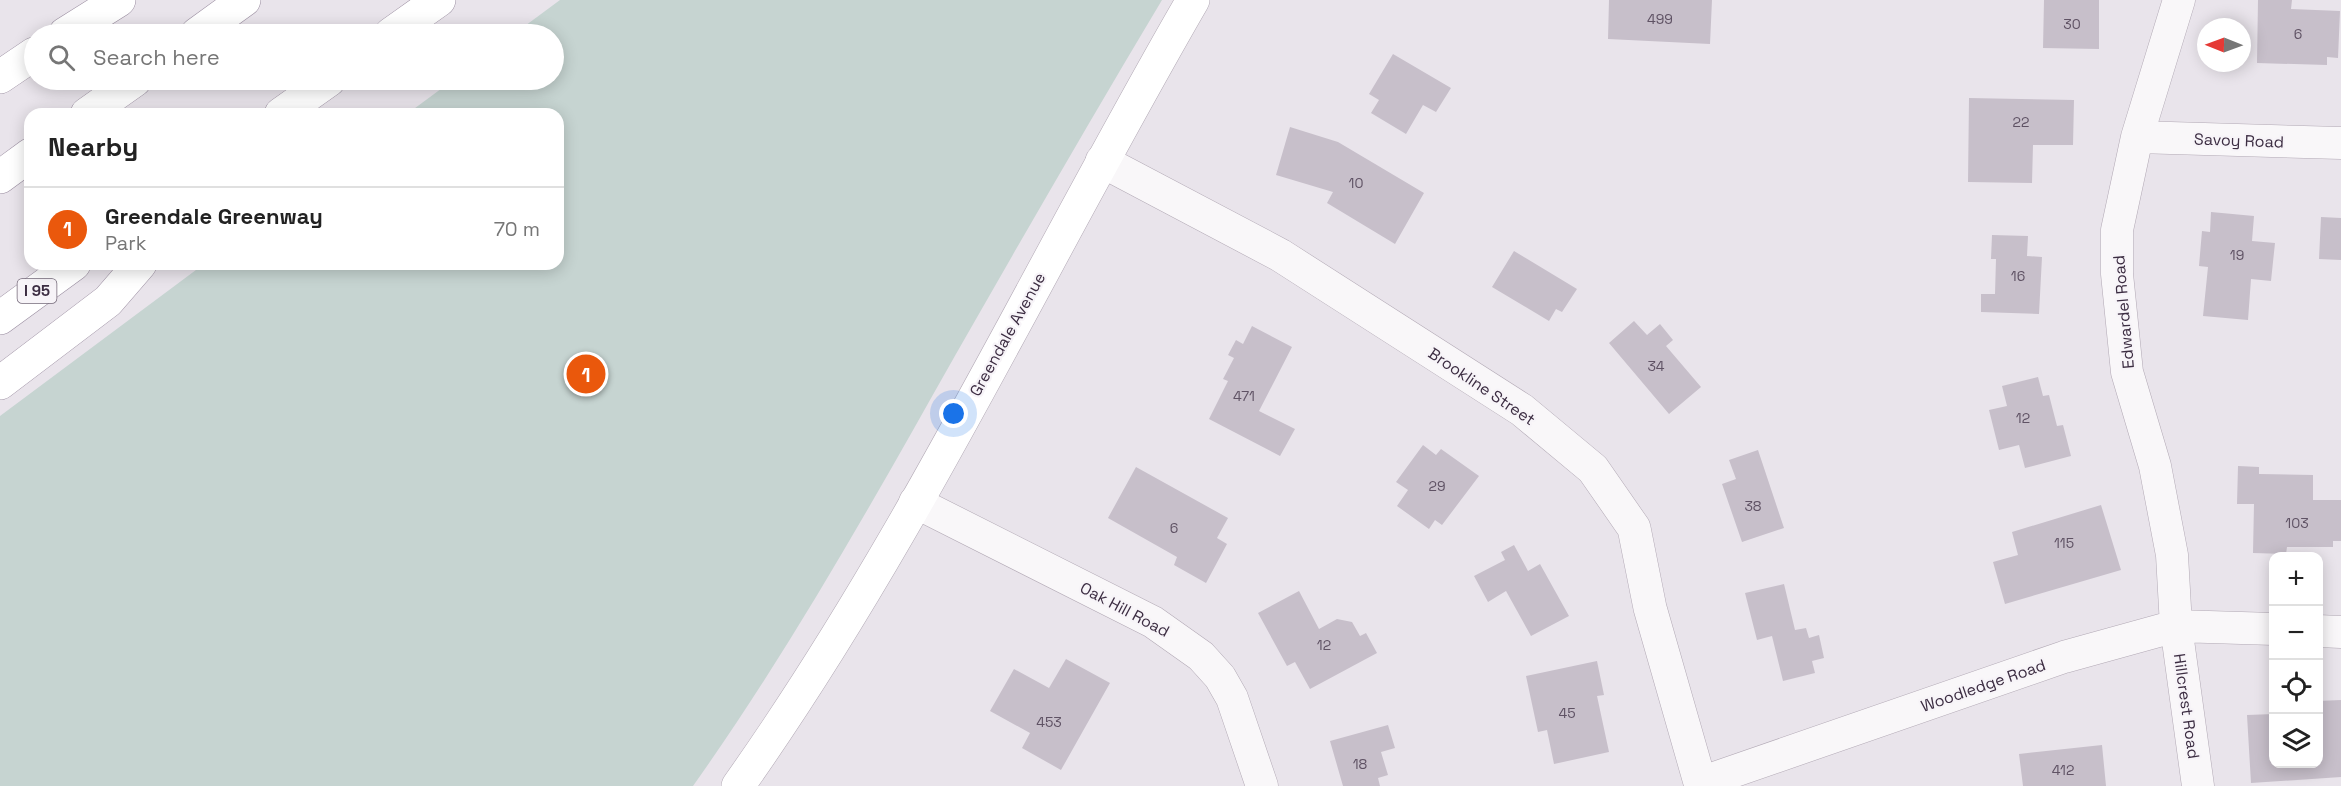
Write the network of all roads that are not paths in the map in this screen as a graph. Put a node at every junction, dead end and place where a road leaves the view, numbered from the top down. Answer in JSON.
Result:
{"nodes":[{"id":1,"x":119,"y":0,"type":"edge"},
{"id":2,"x":244,"y":0,"type":"edge"},
{"id":3,"x":439,"y":0,"type":"edge"},
{"id":4,"x":1193,"y":0,"type":"edge"},
{"id":5,"x":2179,"y":0,"type":"edge"},
{"id":6,"x":81,"y":24,"type":"edge"},
{"id":7,"x":211,"y":24,"type":"edge"},
{"id":8,"x":405,"y":24,"type":"edge"},
{"id":9,"x":24,"y":61,"type":"edge"},
{"id":10,"x":0,"y":77,"type":"edge"},
{"id":11,"x":121,"y":90,"type":"edge"},
{"id":12,"x":315,"y":90,"type":"edge"},
{"id":13,"x":95,"y":108,"type":"edge"},
{"id":14,"x":289,"y":108,"type":"edge"},
{"id":15,"x":2137,"y":137,"type":"junction"},
{"id":16,"x":2341,"y":143,"type":"edge"},
{"id":17,"x":24,"y":159,"type":"edge"},
{"id":18,"x":1102,"y":161,"type":"junction"},
{"id":19,"x":0,"y":177,"type":"edge"},
{"id":20,"x":66,"y":270,"type":"edge"},
{"id":21,"x":135,"y":270,"type":"edge"},
{"id":22,"x":0,"y":318,"type":"edge"},
{"id":23,"x":0,"y":383,"type":"edge"},
{"id":24,"x":915,"y":502,"type":"junction"},
{"id":25,"x":2176,"y":626,"type":"junction"},
{"id":26,"x":2269,"y":629,"type":"edge"},
{"id":27,"x":2323,"y":631,"type":"edge"},
{"id":28,"x":2341,"y":632,"type":"edge"},
{"id":29,"x":1700,"y":784,"type":"edge"},
{"id":30,"x":738,"y":786,"type":"edge"},
{"id":31,"x":1262,"y":786,"type":"edge"},
{"id":32,"x":2198,"y":786,"type":"edge"}],
"edges":[{"from":1,"to":6,"type":"main road"},
{"from":2,"to":7,"type":"main road"},
{"from":3,"to":8,"type":"main road"},
{"from":4,"to":18,"type":"main road","name":"Greendale Avenue"},
{"from":5,"to":15,"type":"street","name":"Edwardel Road"},
{"from":9,"to":10,"type":"main road"},
{"from":11,"to":13,"type":"main road"},
{"from":12,"to":14,"type":"main road"},
{"from":15,"to":16,"type":"street","name":"Savoy Road"},
{"from":15,"to":25,"type":"street","name":"Edwardel Road"},
{"from":17,"to":19,"type":"main road"},
{"from":18,"to":24,"type":"main road","name":"Greendale Avenue"},
{"from":18,"to":29,"type":"street","name":"Brookline Street"},
{"from":20,"to":22,"type":"main road","number":"I 95"},
{"from":21,"to":23,"type":"main road"},
{"from":24,"to":30,"type":"main road","name":"Greendale Avenue"},
{"from":24,"to":31,"type":"street","name":"Oak Hill Road"},
{"from":25,"to":26,"type":"street","name":"Woodledge Road"},
{"from":25,"to":29,"type":"street","name":"Woodledge Road"},
{"from":25,"to":32,"type":"street","name":"Hillcrest Road"},
{"from":27,"to":28,"type":"street"}]}
